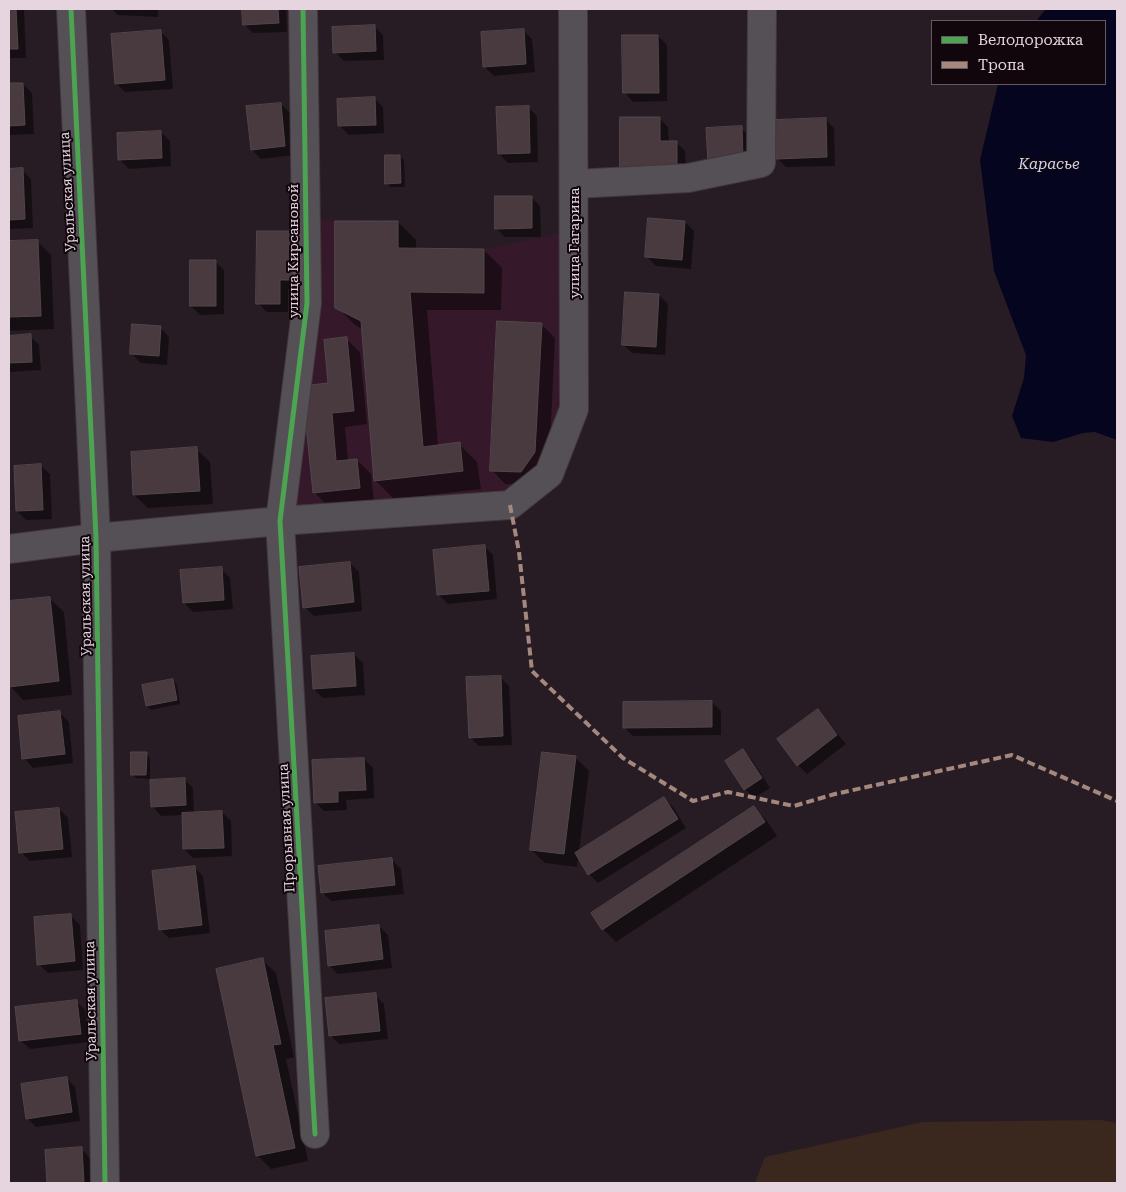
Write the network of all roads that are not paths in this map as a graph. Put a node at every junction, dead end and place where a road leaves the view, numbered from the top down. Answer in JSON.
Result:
{"nodes":[{"id":1,"x":71,"y":9,"type":"edge"},
{"id":2,"x":303,"y":9,"type":"edge"},
{"id":3,"x":573,"y":9,"type":"edge"},
{"id":4,"x":762,"y":9,"type":"edge"},
{"id":5,"x":575,"y":184,"type":"junction"},
{"id":6,"x":280,"y":521,"type":"junction"},
{"id":7,"x":96,"y":538,"type":"junction"},
{"id":8,"x":9,"y":549,"type":"edge"},
{"id":9,"x":316,"y":1134,"type":"dead end"},
{"id":10,"x":105,"y":1183,"type":"edge"}],
"edges":[{"from":1,"to":7,"type":"street","name":"Уральская улица"},
{"from":2,"to":6,"type":"street","name":"улица Кирсановой"},
{"from":3,"to":5,"type":"street","name":"улица Гагарина"},
{"from":4,"to":5,"type":"street"},
{"from":5,"to":6,"type":"street","name":"улица Гагарина"},
{"from":6,"to":7,"type":"street"},
{"from":6,"to":9,"type":"street","name":"Прорывная улица"},
{"from":7,"to":8,"type":"street"},
{"from":7,"to":10,"type":"street","name":"Уральская улица"}]}
